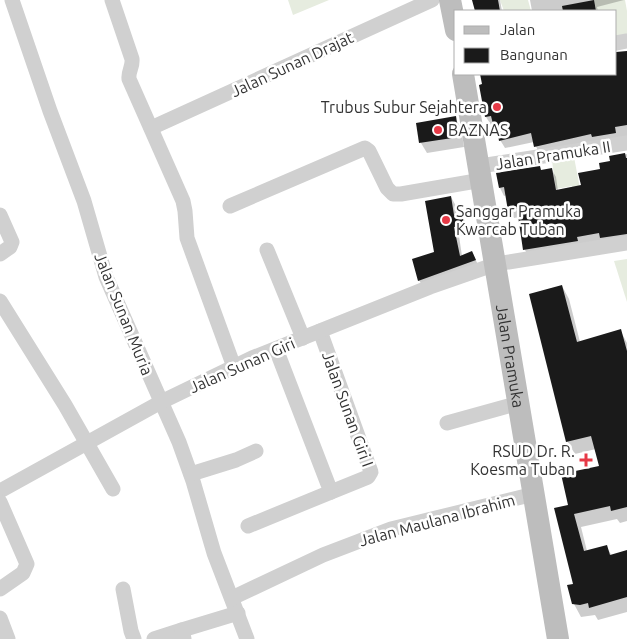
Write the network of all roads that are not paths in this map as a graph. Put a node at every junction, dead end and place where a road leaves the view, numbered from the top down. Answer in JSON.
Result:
{"nodes":[{"id":1,"x":12,"y":0,"type":"edge"},
{"id":2,"x":112,"y":0,"type":"edge"},
{"id":3,"x":432,"y":0,"type":"edge"},
{"id":4,"x":450,"y":0,"type":"edge"},
{"id":5,"x":454,"y":20,"type":"edge"},
{"id":6,"x":463,"y":75,"type":"edge"},
{"id":7,"x":151,"y":128,"type":"junction"},
{"id":8,"x":627,"y":143,"type":"edge"},
{"id":9,"x":481,"y":173,"type":"junction"},
{"id":10,"x":230,"y":206,"type":"dead end"},
{"id":11,"x":0,"y":215,"type":"edge"},
{"id":12,"x":627,"y":243,"type":"edge"},
{"id":13,"x":267,"y":250,"type":"dead end"},
{"id":14,"x":0,"y":254,"type":"edge"},
{"id":15,"x":496,"y":264,"type":"junction"},
{"id":16,"x":0,"y":301,"type":"edge"},
{"id":17,"x":320,"y":331,"type":"junction"},
{"id":18,"x":303,"y":338,"type":"junction"},
{"id":19,"x":276,"y":349,"type":"junction"},
{"id":20,"x":234,"y":367,"type":"junction"},
{"id":21,"x":161,"y":402,"type":"junction"},
{"id":22,"x":519,"y":403,"type":"junction"},
{"id":23,"x":447,"y":423,"type":"dead end"},
{"id":24,"x":87,"y":443,"type":"junction"},
{"id":25,"x":256,"y":451,"type":"dead end"},
{"id":26,"x":191,"y":474,"type":"junction"},
{"id":27,"x":113,"y":489,"type":"dead end"},
{"id":28,"x":0,"y":491,"type":"edge"},
{"id":29,"x":331,"y":492,"type":"junction"},
{"id":30,"x":534,"y":494,"type":"junction"},
{"id":31,"x":0,"y":502,"type":"edge"},
{"id":32,"x":248,"y":526,"type":"dead end"},
{"id":33,"x":0,"y":589,"type":"edge"},
{"id":34,"x":123,"y":589,"type":"dead end"},
{"id":35,"x":232,"y":598,"type":"junction"},
{"id":36,"x":238,"y":613,"type":"junction"},
{"id":37,"x":0,"y":618,"type":"edge"},
{"id":38,"x":183,"y":635,"type":"edge"},
{"id":39,"x":8,"y":639,"type":"edge"},
{"id":40,"x":134,"y":639,"type":"edge"},
{"id":41,"x":154,"y":639,"type":"edge"},
{"id":42,"x":247,"y":639,"type":"edge"},
{"id":43,"x":558,"y":639,"type":"edge"}],
"edges":[{"from":1,"to":21,"type":"street","name":"Jalan Sunan Muria"},
{"from":2,"to":7,"type":"street"},
{"from":3,"to":7,"type":"street","name":"Jalan Sunan Drajat"},
{"from":4,"to":5,"type":"main road"},
{"from":6,"to":9,"type":"main road","name":"Jalan Pramuka"},
{"from":7,"to":20,"type":"street"},
{"from":8,"to":9,"type":"street","name":"Jalan Pramuka II"},
{"from":9,"to":10,"type":"street","name":"Jalan Pramuka II"},
{"from":9,"to":15,"type":"main road","name":"Jalan Pramuka"},
{"from":11,"to":14,"type":"street"},
{"from":12,"to":15,"type":"street","name":"Jalan Sunan Giri"},
{"from":13,"to":18,"type":"street"},
{"from":15,"to":17,"type":"street","name":"Jalan Sunan Giri"},
{"from":15,"to":22,"type":"main road","name":"Jalan Pramuka"},
{"from":16,"to":24,"type":"street"},
{"from":17,"to":18,"type":"street","name":"Jalan Sunan Giri"},
{"from":17,"to":29,"type":"street","name":"Jalan Sunan Giri I"},
{"from":18,"to":19,"type":"street","name":"Jalan Sunan Giri"},
{"from":19,"to":20,"type":"street","name":"Jalan Sunan Giri"},
{"from":19,"to":29,"type":"street"},
{"from":20,"to":21,"type":"street","name":"Jalan Sunan Giri"},
{"from":21,"to":24,"type":"street","name":"Jalan Sunan Giri"},
{"from":21,"to":26,"type":"street","name":"Jalan Sunan Muria"},
{"from":22,"to":23,"type":"street"},
{"from":22,"to":30,"type":"main road","name":"Jalan Pramuka"},
{"from":24,"to":27,"type":"street"},
{"from":24,"to":28,"type":"street","name":"Jalan Sunan Giri"},
{"from":25,"to":26,"type":"street"},
{"from":26,"to":35,"type":"street","name":"Jalan Sunan Muria"},
{"from":29,"to":32,"type":"street"},
{"from":30,"to":35,"type":"street","name":"Jalan Maulana Ibrahim"},
{"from":30,"to":43,"type":"main road","name":"Jalan Pramuka"},
{"from":31,"to":33,"type":"street"},
{"from":34,"to":40,"type":"street"},
{"from":35,"to":36,"type":"street","name":"Jalan Sunan Muria"},
{"from":36,"to":38,"type":"street"},
{"from":36,"to":42,"type":"street"},
{"from":37,"to":39,"type":"street"},
{"from":38,"to":41,"type":"street"}]}
